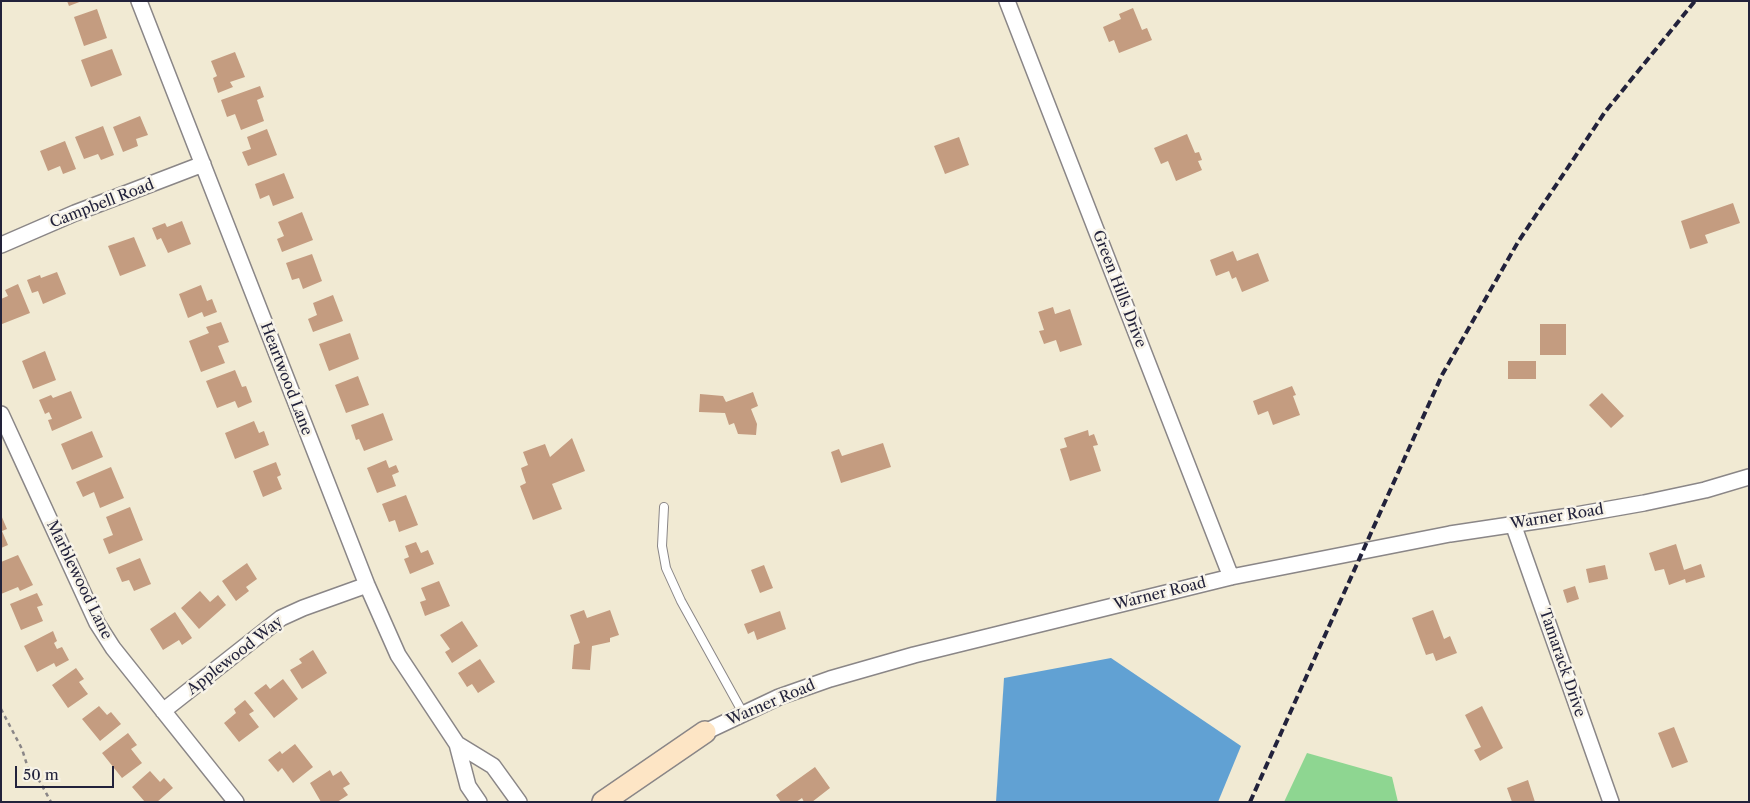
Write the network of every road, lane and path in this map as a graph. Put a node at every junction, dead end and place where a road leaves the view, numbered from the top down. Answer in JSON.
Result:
{"nodes":[{"id":1,"x":138,"y":1,"type":"edge"},
{"id":2,"x":1007,"y":1,"type":"edge"},
{"id":3,"x":203,"y":164,"type":"junction"},
{"id":4,"x":1,"y":245,"type":"edge"},
{"id":5,"x":1,"y":414,"type":"edge"},
{"id":6,"x":1749,"y":477,"type":"edge"},
{"id":7,"x":664,"y":507,"type":"dead end"},
{"id":8,"x":1513,"y":524,"type":"junction"},
{"id":9,"x":1231,"y":577,"type":"junction"},
{"id":10,"x":367,"y":585,"type":"junction"},
{"id":11,"x":1,"y":710,"type":"edge"},
{"id":12,"x":163,"y":711,"type":"junction"},
{"id":13,"x":743,"y":713,"type":"junction"},
{"id":14,"x":705,"y":732,"type":"joint"},
{"id":15,"x":457,"y":744,"type":"junction"},
{"id":16,"x":51,"y":802,"type":"edge"},
{"id":17,"x":236,"y":802,"type":"edge"},
{"id":18,"x":478,"y":802,"type":"edge"},
{"id":19,"x":519,"y":802,"type":"edge"},
{"id":20,"x":602,"y":802,"type":"edge"},
{"id":21,"x":1611,"y":802,"type":"edge"}],
"edges":[{"from":1,"to":3,"type":"street","name":"Heartwood Lane"},
{"from":2,"to":9,"type":"street","name":"Green Hills Drive"},
{"from":3,"to":4,"type":"street","name":"Campbell Road"},
{"from":3,"to":10,"type":"street","name":"Heartwood Lane"},
{"from":5,"to":12,"type":"street","name":"Marblewood Lane"},
{"from":6,"to":8,"type":"street","name":"Warner Road"},
{"from":7,"to":13,"type":"lane"},
{"from":8,"to":9,"type":"street","name":"Warner Road"},
{"from":8,"to":21,"type":"street","name":"Tamarack Drive"},
{"from":9,"to":13,"type":"street","name":"Warner Road"},
{"from":10,"to":12,"type":"street","name":"Applewood Way"},
{"from":10,"to":15,"type":"street","name":"Heartwood Lane"},
{"from":11,"to":16,"type":"path"},
{"from":12,"to":17,"type":"street","name":"Marblewood Lane"},
{"from":13,"to":14,"type":"street","name":"Warner Road"},
{"from":14,"to":20,"type":"street","name":"Warner Road"},
{"from":15,"to":18,"type":"street","name":"Heartwood Lane"},
{"from":15,"to":19,"type":"street","name":"Heartwood Lane"}]}
